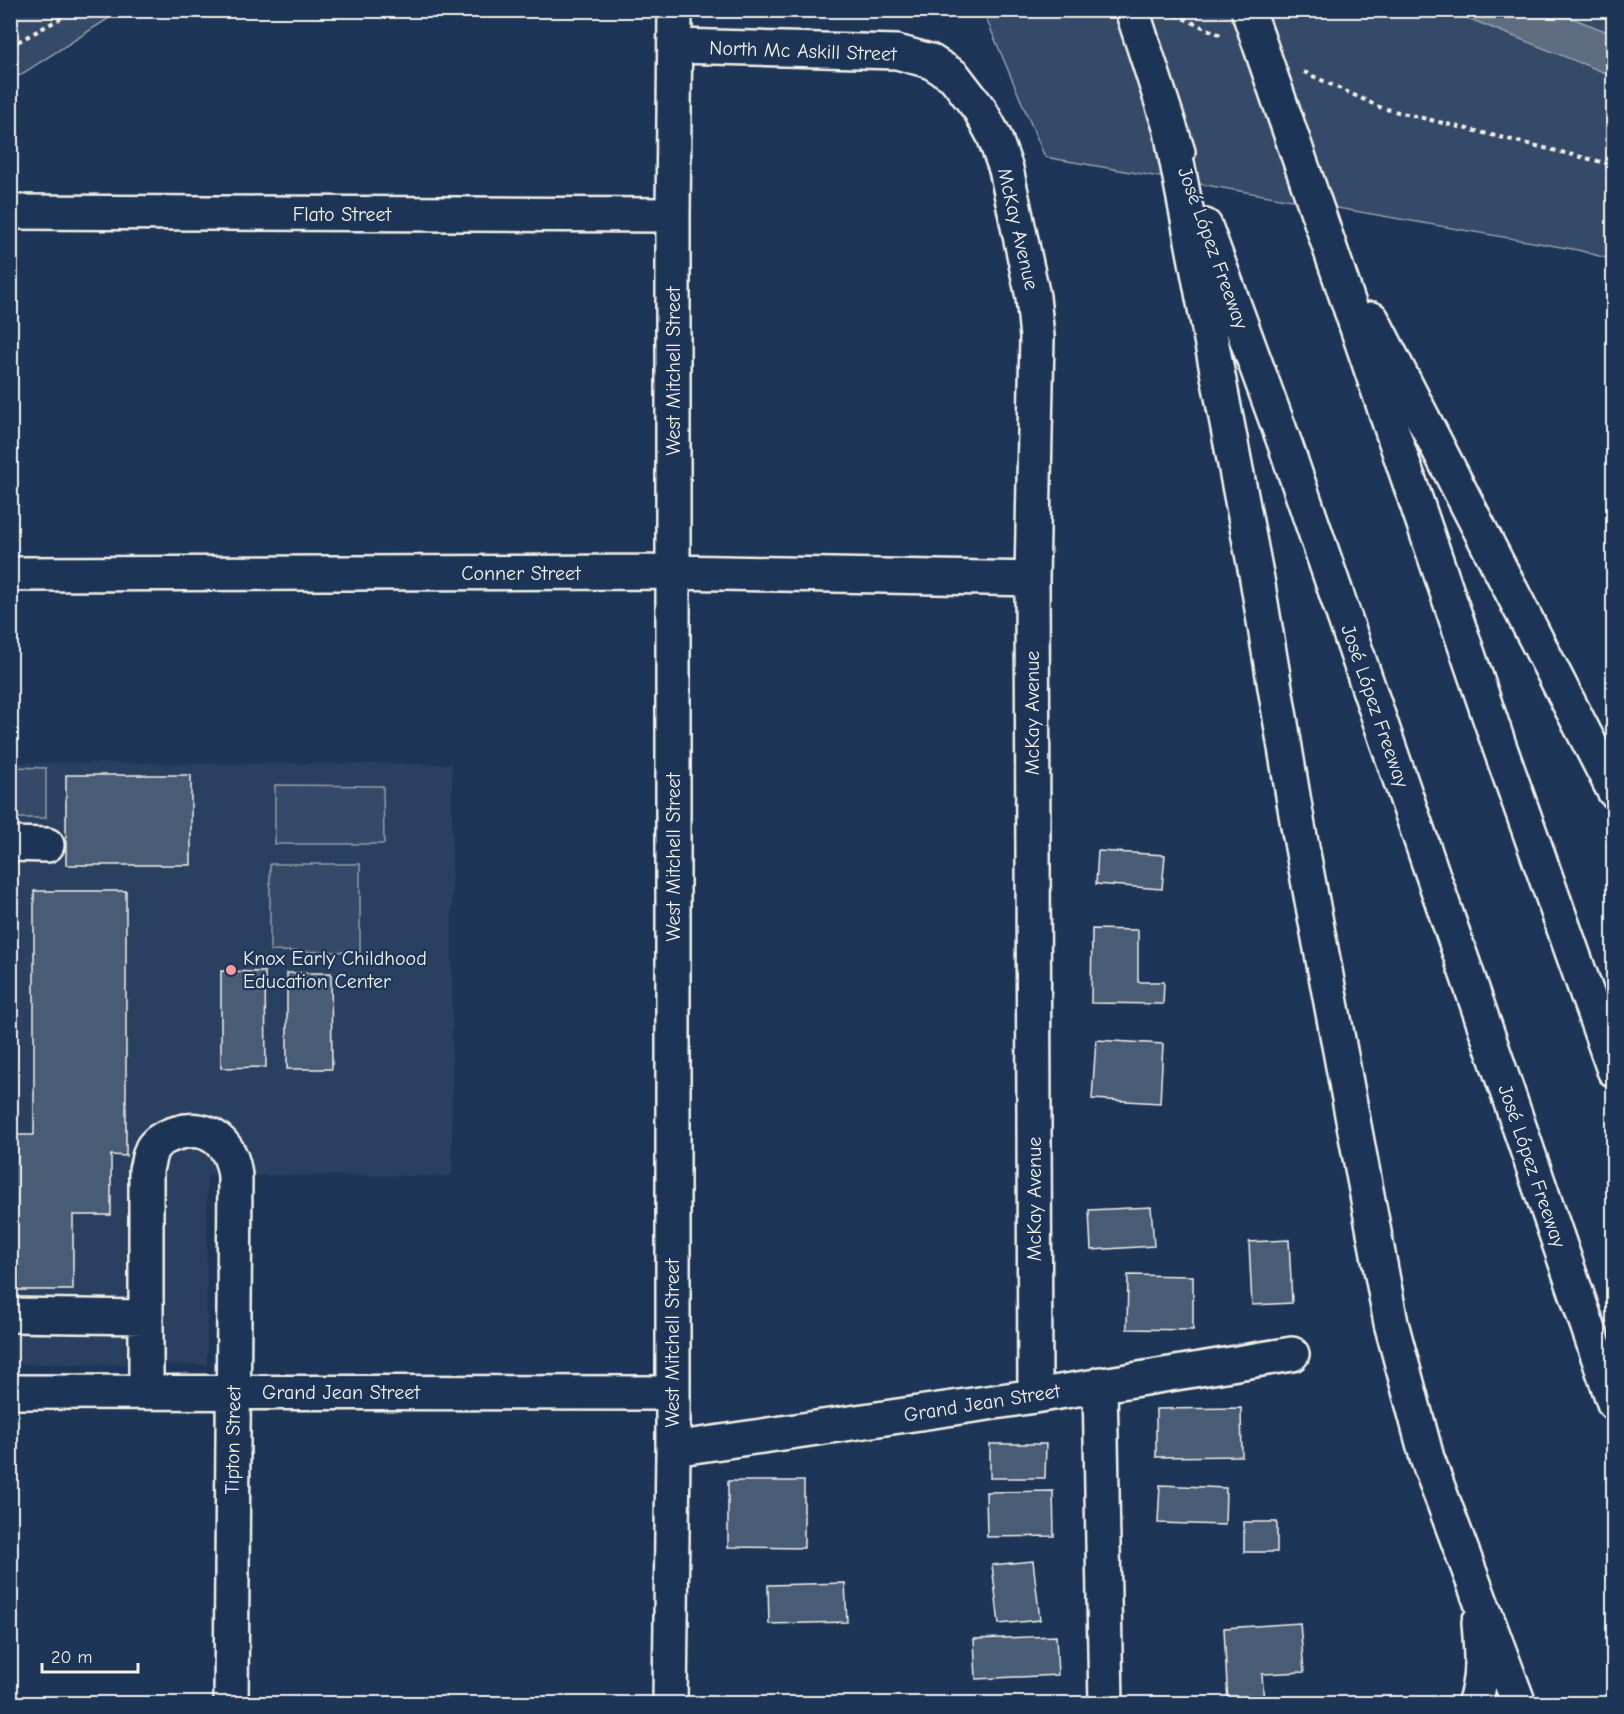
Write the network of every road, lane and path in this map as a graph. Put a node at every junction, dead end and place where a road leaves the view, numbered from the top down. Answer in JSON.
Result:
{"nodes":[{"id":1,"x":76,"y":10,"type":"edge"},
{"id":2,"x":675,"y":10,"type":"edge"},
{"id":3,"x":1132,"y":10,"type":"edge"},
{"id":4,"x":1166,"y":10,"type":"edge"},
{"id":5,"x":1248,"y":10,"type":"edge"},
{"id":6,"x":1231,"y":40,"type":"dead end"},
{"id":7,"x":10,"y":46,"type":"edge"},
{"id":8,"x":675,"y":46,"type":"junction"},
{"id":9,"x":930,"y":61,"type":"joint"},
{"id":10,"x":1296,"y":69,"type":"dead end"},
{"id":11,"x":1167,"y":116,"type":"junction"},
{"id":12,"x":1614,"y":165,"type":"edge"},
{"id":13,"x":10,"y":212,"type":"edge"},
{"id":14,"x":1318,"y":213,"type":"junction"},
{"id":15,"x":673,"y":215,"type":"junction"},
{"id":16,"x":673,"y":573,"type":"junction"},
{"id":17,"x":10,"y":574,"type":"edge"},
{"id":18,"x":1032,"y":579,"type":"junction"},
{"id":19,"x":1614,"y":791,"type":"edge"},
{"id":20,"x":10,"y":844,"type":"edge"},
{"id":21,"x":47,"y":845,"type":"dead end"},
{"id":22,"x":1614,"y":1070,"type":"edge"},
{"id":23,"x":10,"y":1315,"type":"edge"},
{"id":24,"x":146,"y":1317,"type":"junction"},
{"id":25,"x":1292,"y":1354,"type":"dead end"},
{"id":26,"x":1100,"y":1384,"type":"junction"},
{"id":27,"x":10,"y":1392,"type":"edge"},
{"id":28,"x":146,"y":1392,"type":"junction"},
{"id":29,"x":233,"y":1392,"type":"junction"},
{"id":30,"x":672,"y":1393,"type":"junction"},
{"id":31,"x":1035,"y":1396,"type":"junction"},
{"id":32,"x":1614,"y":1403,"type":"edge"},
{"id":33,"x":673,"y":1449,"type":"junction"},
{"id":34,"x":1478,"y":1590,"type":"junction"},
{"id":35,"x":231,"y":1704,"type":"edge"},
{"id":36,"x":670,"y":1704,"type":"edge"},
{"id":37,"x":1106,"y":1704,"type":"edge"},
{"id":38,"x":1474,"y":1704,"type":"edge"},
{"id":39,"x":1519,"y":1704,"type":"edge"}],
"edges":[{"from":1,"to":7,"type":"path"},
{"from":2,"to":8,"type":"main road","name":"West Mitchell Street"},
{"from":3,"to":11,"type":"main road","name":"José López Freeway"},
{"from":4,"to":6,"type":"path"},
{"from":5,"to":14,"type":"main road","bridge":true},
{"from":8,"to":9,"type":"main road","name":"North Mc Askill Street"},
{"from":8,"to":15,"type":"main road","name":"West Mitchell Street"},
{"from":9,"to":18,"type":"main road","name":"McKay Avenue"},
{"from":10,"to":12,"type":"path"},
{"from":11,"to":32,"type":"main road","name":"José López Freeway"},
{"from":11,"to":34,"type":"main road"},
{"from":13,"to":15,"type":"main road","name":"Flato Street"},
{"from":14,"to":19,"type":"main road"},
{"from":14,"to":22,"type":"main road"},
{"from":15,"to":16,"type":"main road","name":"West Mitchell Street"},
{"from":16,"to":17,"type":"main road","name":"Conner Street"},
{"from":16,"to":18,"type":"main road","name":"Conner Street"},
{"from":16,"to":30,"type":"main road","name":"West Mitchell Street"},
{"from":18,"to":31,"type":"main road","name":"McKay Avenue"},
{"from":20,"to":21,"type":"main road"},
{"from":23,"to":24,"type":"main road"},
{"from":24,"to":28,"type":"main road","name":"Tipton Street"},
{"from":24,"to":29,"type":"main road","name":"Tipton Street"},
{"from":25,"to":26,"type":"main road","name":"Grand Jean Street"},
{"from":26,"to":31,"type":"main road","name":"Grand Jean Street"},
{"from":26,"to":37,"type":"main road"},
{"from":27,"to":28,"type":"main road","name":"Grand Jean Street"},
{"from":28,"to":29,"type":"main road","name":"Grand Jean Street"},
{"from":29,"to":30,"type":"main road","name":"Grand Jean Street"},
{"from":29,"to":35,"type":"main road","name":"Tipton Street"},
{"from":30,"to":33,"type":"main road","name":"West Mitchell Street"},
{"from":31,"to":33,"type":"main road","name":"Grand Jean Street"},
{"from":33,"to":36,"type":"main road","name":"West Mitchell Street"},
{"from":34,"to":38,"type":"main road"},
{"from":34,"to":39,"type":"main road"}]}
